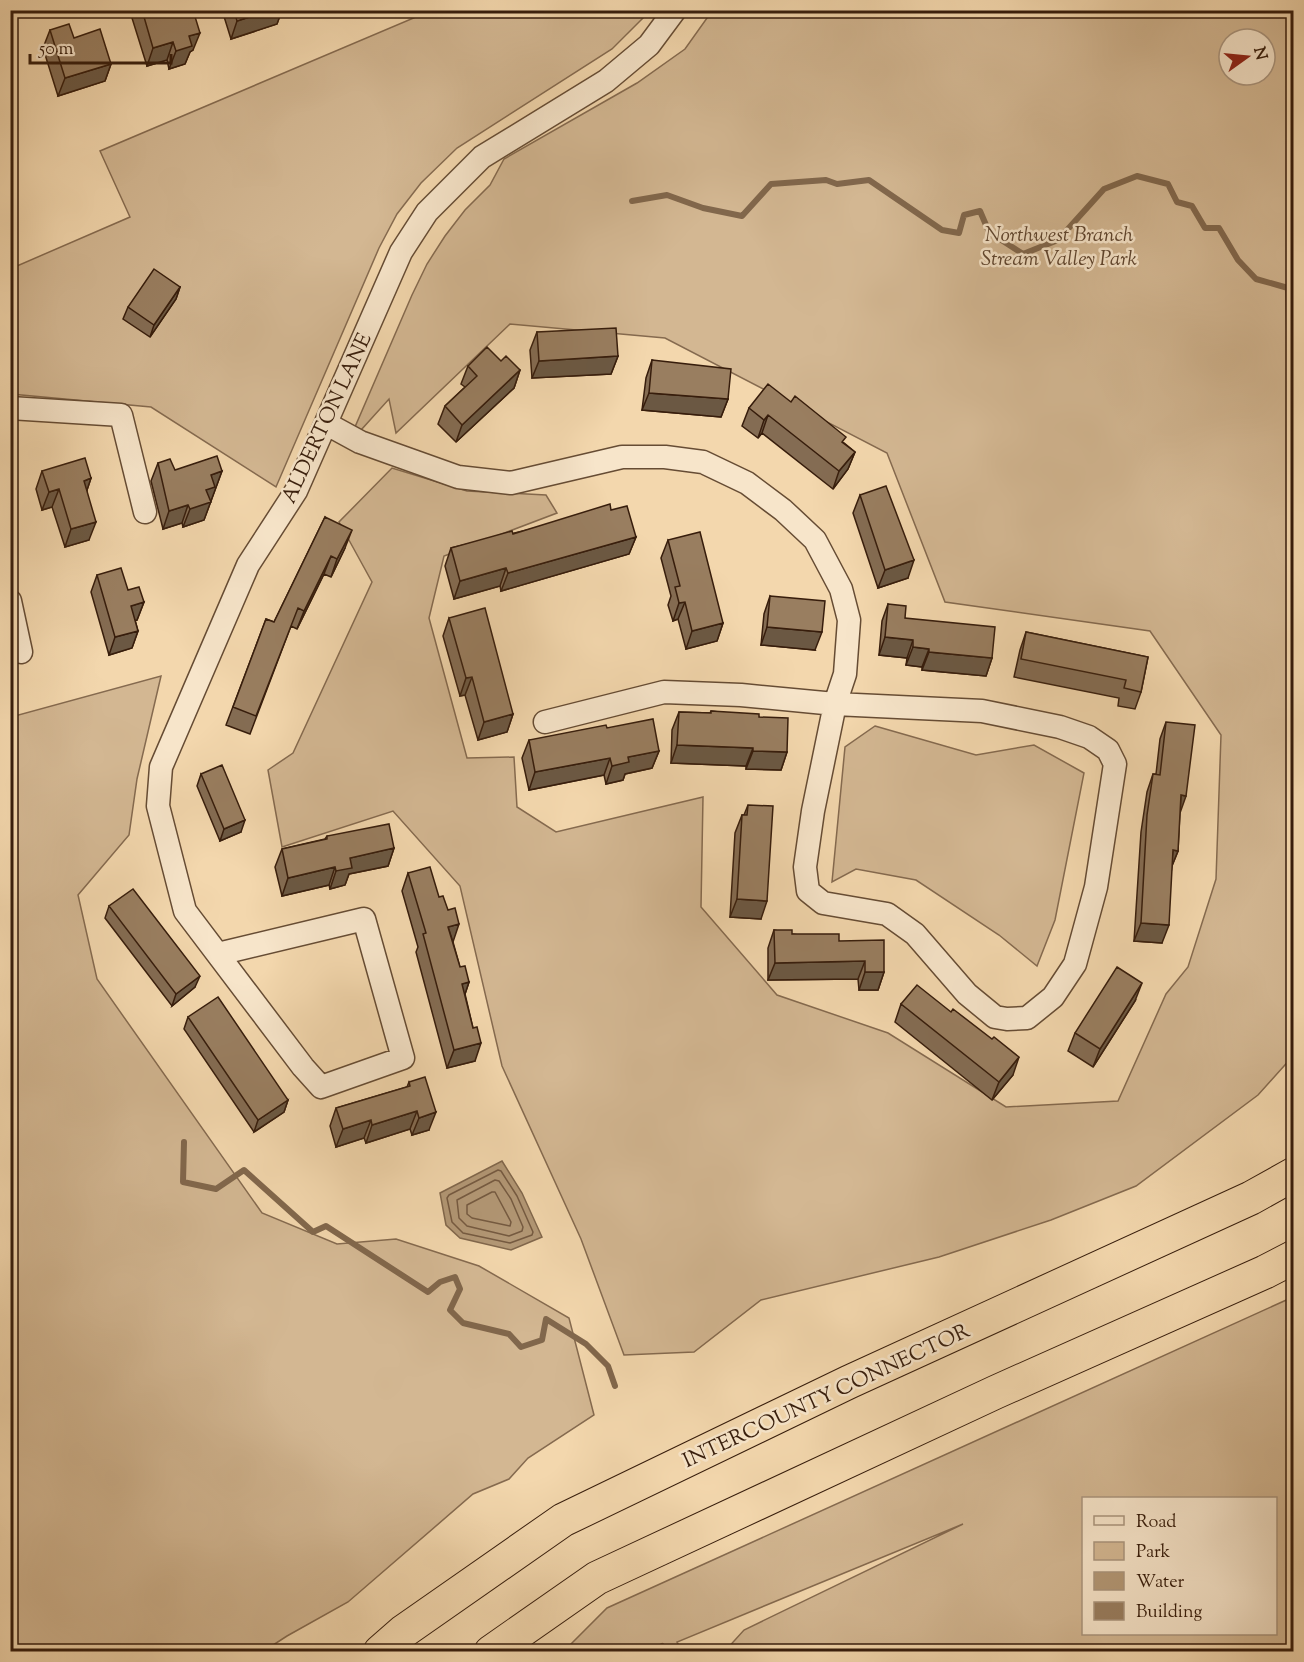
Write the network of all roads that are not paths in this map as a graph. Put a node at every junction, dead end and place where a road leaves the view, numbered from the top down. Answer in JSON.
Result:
{"nodes":[{"id":1,"x":675,"y":10,"type":"edge"},
{"id":2,"x":10,"y":408,"type":"edge"},
{"id":3,"x":327,"y":424,"type":"junction"},
{"id":4,"x":145,"y":512,"type":"dead end"},
{"id":5,"x":10,"y":601,"type":"edge"},
{"id":6,"x":21,"y":652,"type":"dead end"},
{"id":7,"x":835,"y":704,"type":"junction"},
{"id":8,"x":545,"y":722,"type":"dead end"},
{"id":9,"x":218,"y":954,"type":"junction"},
{"id":10,"x":1293,"y":1174,"type":"edge"},
{"id":11,"x":1293,"y":1257,"type":"edge"},
{"id":12,"x":380,"y":1652,"type":"edge"},
{"id":13,"x":491,"y":1652,"type":"edge"}],
"edges":[{"from":1,"to":3,"type":"street","name":"ALDERTON LANE"},
{"from":2,"to":4,"type":"street"},
{"from":3,"to":7,"type":"street"},
{"from":3,"to":9,"type":"street","name":"ALDERTON LANE"},
{"from":5,"to":6,"type":"street"},
{"from":7,"to":7,"type":"street"},
{"from":7,"to":8,"type":"street"},
{"from":9,"to":9,"type":"street","name":"ALDERTON LANE"},
{"from":10,"to":12,"type":"highway","name":"INTERCOUNTY CONNECTOR"},
{"from":11,"to":13,"type":"highway"}]}
